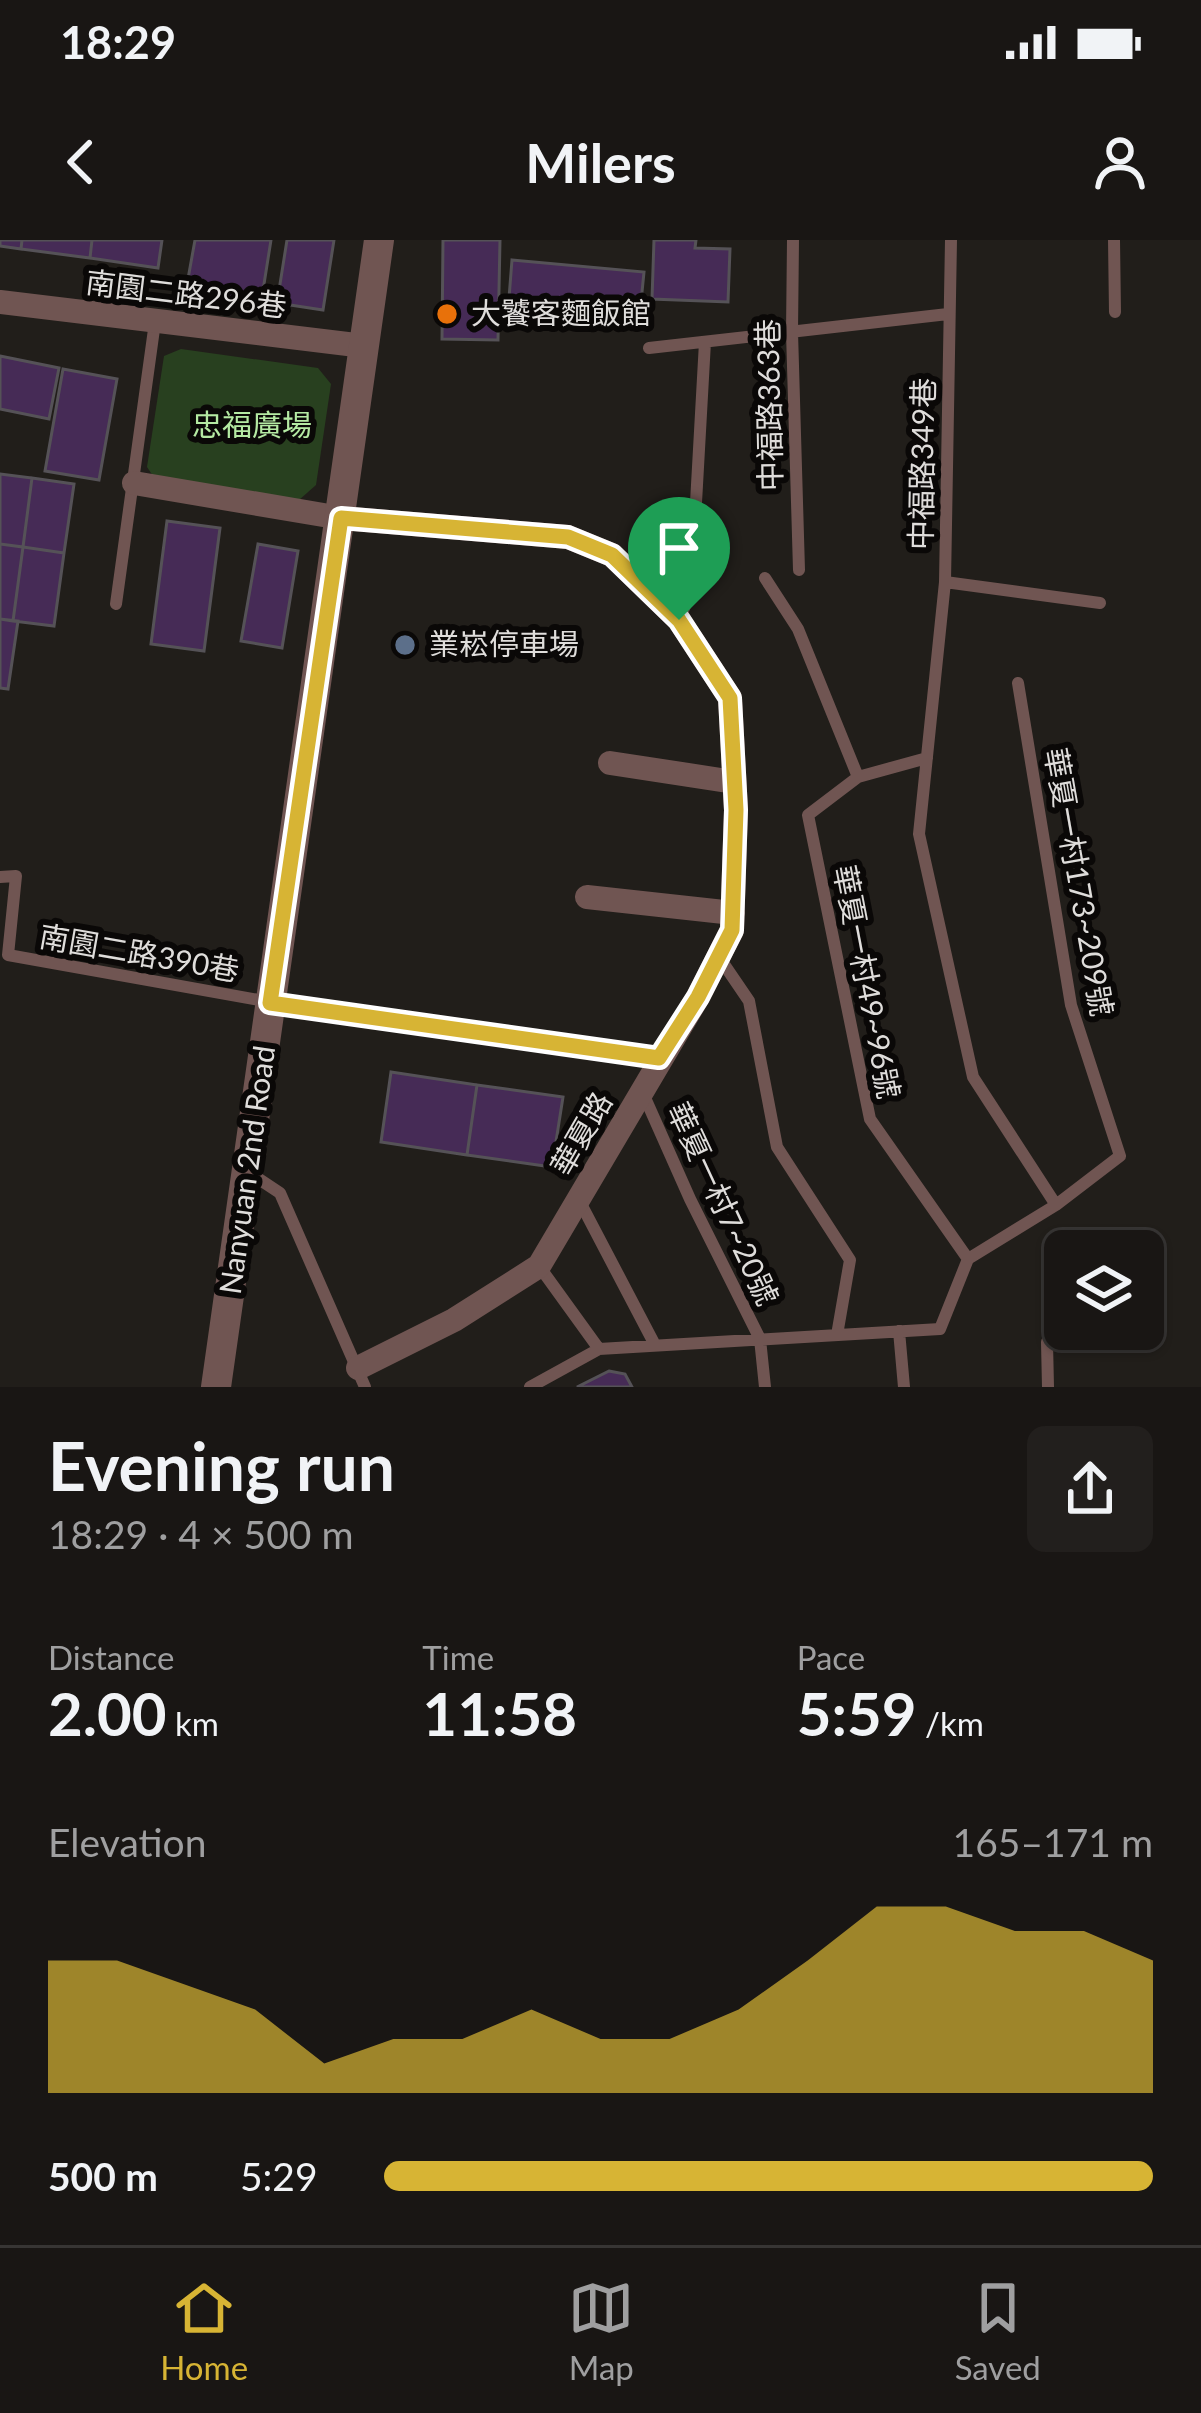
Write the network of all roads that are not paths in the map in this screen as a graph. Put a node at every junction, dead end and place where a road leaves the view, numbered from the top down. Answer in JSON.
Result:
{"nodes":[{"id":1,"x":379,"y":240,"type":"edge"},
{"id":2,"x":793,"y":240,"type":"edge"},
{"id":3,"x":951,"y":240,"type":"edge"},
{"id":4,"x":1114,"y":240,"type":"edge"},
{"id":5,"x":0,"y":302,"type":"edge"},
{"id":6,"x":1115,"y":312,"type":"dead end"},
{"id":7,"x":948,"y":314,"type":"junction"},
{"id":8,"x":155,"y":322,"type":"junction"},
{"id":9,"x":792,"y":332,"type":"junction"},
{"id":10,"x":705,"y":342,"type":"junction"},
{"id":11,"x":364,"y":346,"type":"junction"},
{"id":12,"x":649,"y":348,"type":"dead end"},
{"id":13,"x":134,"y":483,"type":"junction"},
{"id":14,"x":341,"y":518,"type":"junction"},
{"id":15,"x":799,"y":570,"type":"dead end"},
{"id":16,"x":765,"y":578,"type":"dead end"},
{"id":17,"x":945,"y":582,"type":"junction"},
{"id":18,"x":1100,"y":603,"type":"dead end"},
{"id":19,"x":116,"y":604,"type":"dead end"},
{"id":20,"x":679,"y":620,"type":"junction"},
{"id":21,"x":1018,"y":682,"type":"dead end"},
{"id":22,"x":927,"y":758,"type":"junction"},
{"id":23,"x":610,"y":764,"type":"dead end"},
{"id":24,"x":858,"y":777,"type":"junction"},
{"id":25,"x":734,"y":782,"type":"junction"},
{"id":26,"x":0,"y":877,"type":"edge"},
{"id":27,"x":587,"y":897,"type":"dead end"},
{"id":28,"x":733,"y":913,"type":"junction"},
{"id":29,"x":718,"y":957,"type":"junction"},
{"id":30,"x":270,"y":1003,"type":"junction"},
{"id":31,"x":659,"y":1058,"type":"junction"},
{"id":32,"x":642,"y":1090,"type":"junction"},
{"id":33,"x":250,"y":1173,"type":"junction"},
{"id":34,"x":579,"y":1200,"type":"junction"},
{"id":35,"x":1056,"y":1205,"type":"junction"},
{"id":36,"x":968,"y":1259,"type":"junction"},
{"id":37,"x":539,"y":1266,"type":"junction"},
{"id":38,"x":899,"y":1331,"type":"junction"},
{"id":39,"x":837,"y":1335,"type":"junction"},
{"id":40,"x":760,"y":1339,"type":"junction"},
{"id":41,"x":655,"y":1345,"type":"junction"},
{"id":42,"x":599,"y":1348,"type":"junction"},
{"id":43,"x":1048,"y":1350,"type":"edge"},
{"id":44,"x":362,"y":1377,"type":"edge"},
{"id":45,"x":536,"y":1386,"type":"edge"},
{"id":46,"x":217,"y":1387,"type":"edge"},
{"id":47,"x":766,"y":1387,"type":"edge"},
{"id":48,"x":904,"y":1387,"type":"edge"},
{"id":49,"x":1048,"y":1387,"type":"edge"}],
"edges":[{"from":1,"to":11,"type":"street","name":"Nanyuan 2nd Road"},
{"from":2,"to":9,"type":"lane","name":"中福路363巷"},
{"from":3,"to":7,"type":"lane","name":"中福路349巷"},
{"from":4,"to":6,"type":"lane"},
{"from":5,"to":8,"type":"street","name":"南園二路296巷"},
{"from":7,"to":9,"type":"lane"},
{"from":7,"to":17,"type":"lane","name":"中福路349巷"},
{"from":8,"to":11,"type":"street","name":"南園二路296巷"},
{"from":8,"to":13,"type":"lane"},
{"from":9,"to":10,"type":"lane"},
{"from":9,"to":15,"type":"lane","name":"中福路363巷"},
{"from":10,"to":12,"type":"lane"},
{"from":10,"to":20,"type":"lane"},
{"from":11,"to":14,"type":"street","name":"Nanyuan 2nd Road"},
{"from":13,"to":14,"type":"street","name":"華夏路"},
{"from":13,"to":19,"type":"lane"},
{"from":14,"to":20,"type":"street","name":"華夏路"},
{"from":14,"to":30,"type":"street","name":"Nanyuan 2nd Road"},
{"from":16,"to":24,"type":"lane"},
{"from":17,"to":18,"type":"lane"},
{"from":17,"to":22,"type":"lane","name":"中福路349巷"},
{"from":20,"to":25,"type":"street","name":"華夏路"},
{"from":21,"to":35,"type":"lane","name":"華夏一村173~209號"},
{"from":22,"to":24,"type":"lane"},
{"from":22,"to":35,"type":"lane","name":"中福路349巷"},
{"from":23,"to":25,"type":"street"},
{"from":24,"to":36,"type":"lane","name":"華夏一村49~96號"},
{"from":25,"to":28,"type":"street","name":"華夏路"},
{"from":26,"to":30,"type":"lane","name":"南園二路390巷"},
{"from":27,"to":28,"type":"street"},
{"from":28,"to":29,"type":"street","name":"華夏路"},
{"from":29,"to":31,"type":"street","name":"華夏路"},
{"from":29,"to":39,"type":"lane"},
{"from":30,"to":31,"type":"lane"},
{"from":30,"to":33,"type":"street","name":"Nanyuan 2nd Road"},
{"from":31,"to":32,"type":"street","name":"華夏路"},
{"from":32,"to":34,"type":"street","name":"華夏路"},
{"from":32,"to":40,"type":"lane","name":"華夏一村7~20號"},
{"from":33,"to":44,"type":"lane"},
{"from":33,"to":46,"type":"street","name":"Nanyuan 2nd Road"},
{"from":34,"to":37,"type":"street","name":"華夏路"},
{"from":34,"to":41,"type":"lane"},
{"from":35,"to":36,"type":"lane"},
{"from":36,"to":38,"type":"lane"},
{"from":37,"to":42,"type":"lane"},
{"from":37,"to":44,"type":"street","name":"華夏路"},
{"from":38,"to":39,"type":"lane"},
{"from":38,"to":48,"type":"lane"},
{"from":39,"to":40,"type":"lane"},
{"from":40,"to":41,"type":"lane"},
{"from":40,"to":47,"type":"lane","name":"華夏一村7~20號"},
{"from":41,"to":42,"type":"lane"},
{"from":42,"to":45,"type":"lane"},
{"from":43,"to":49,"type":"lane"}]}
